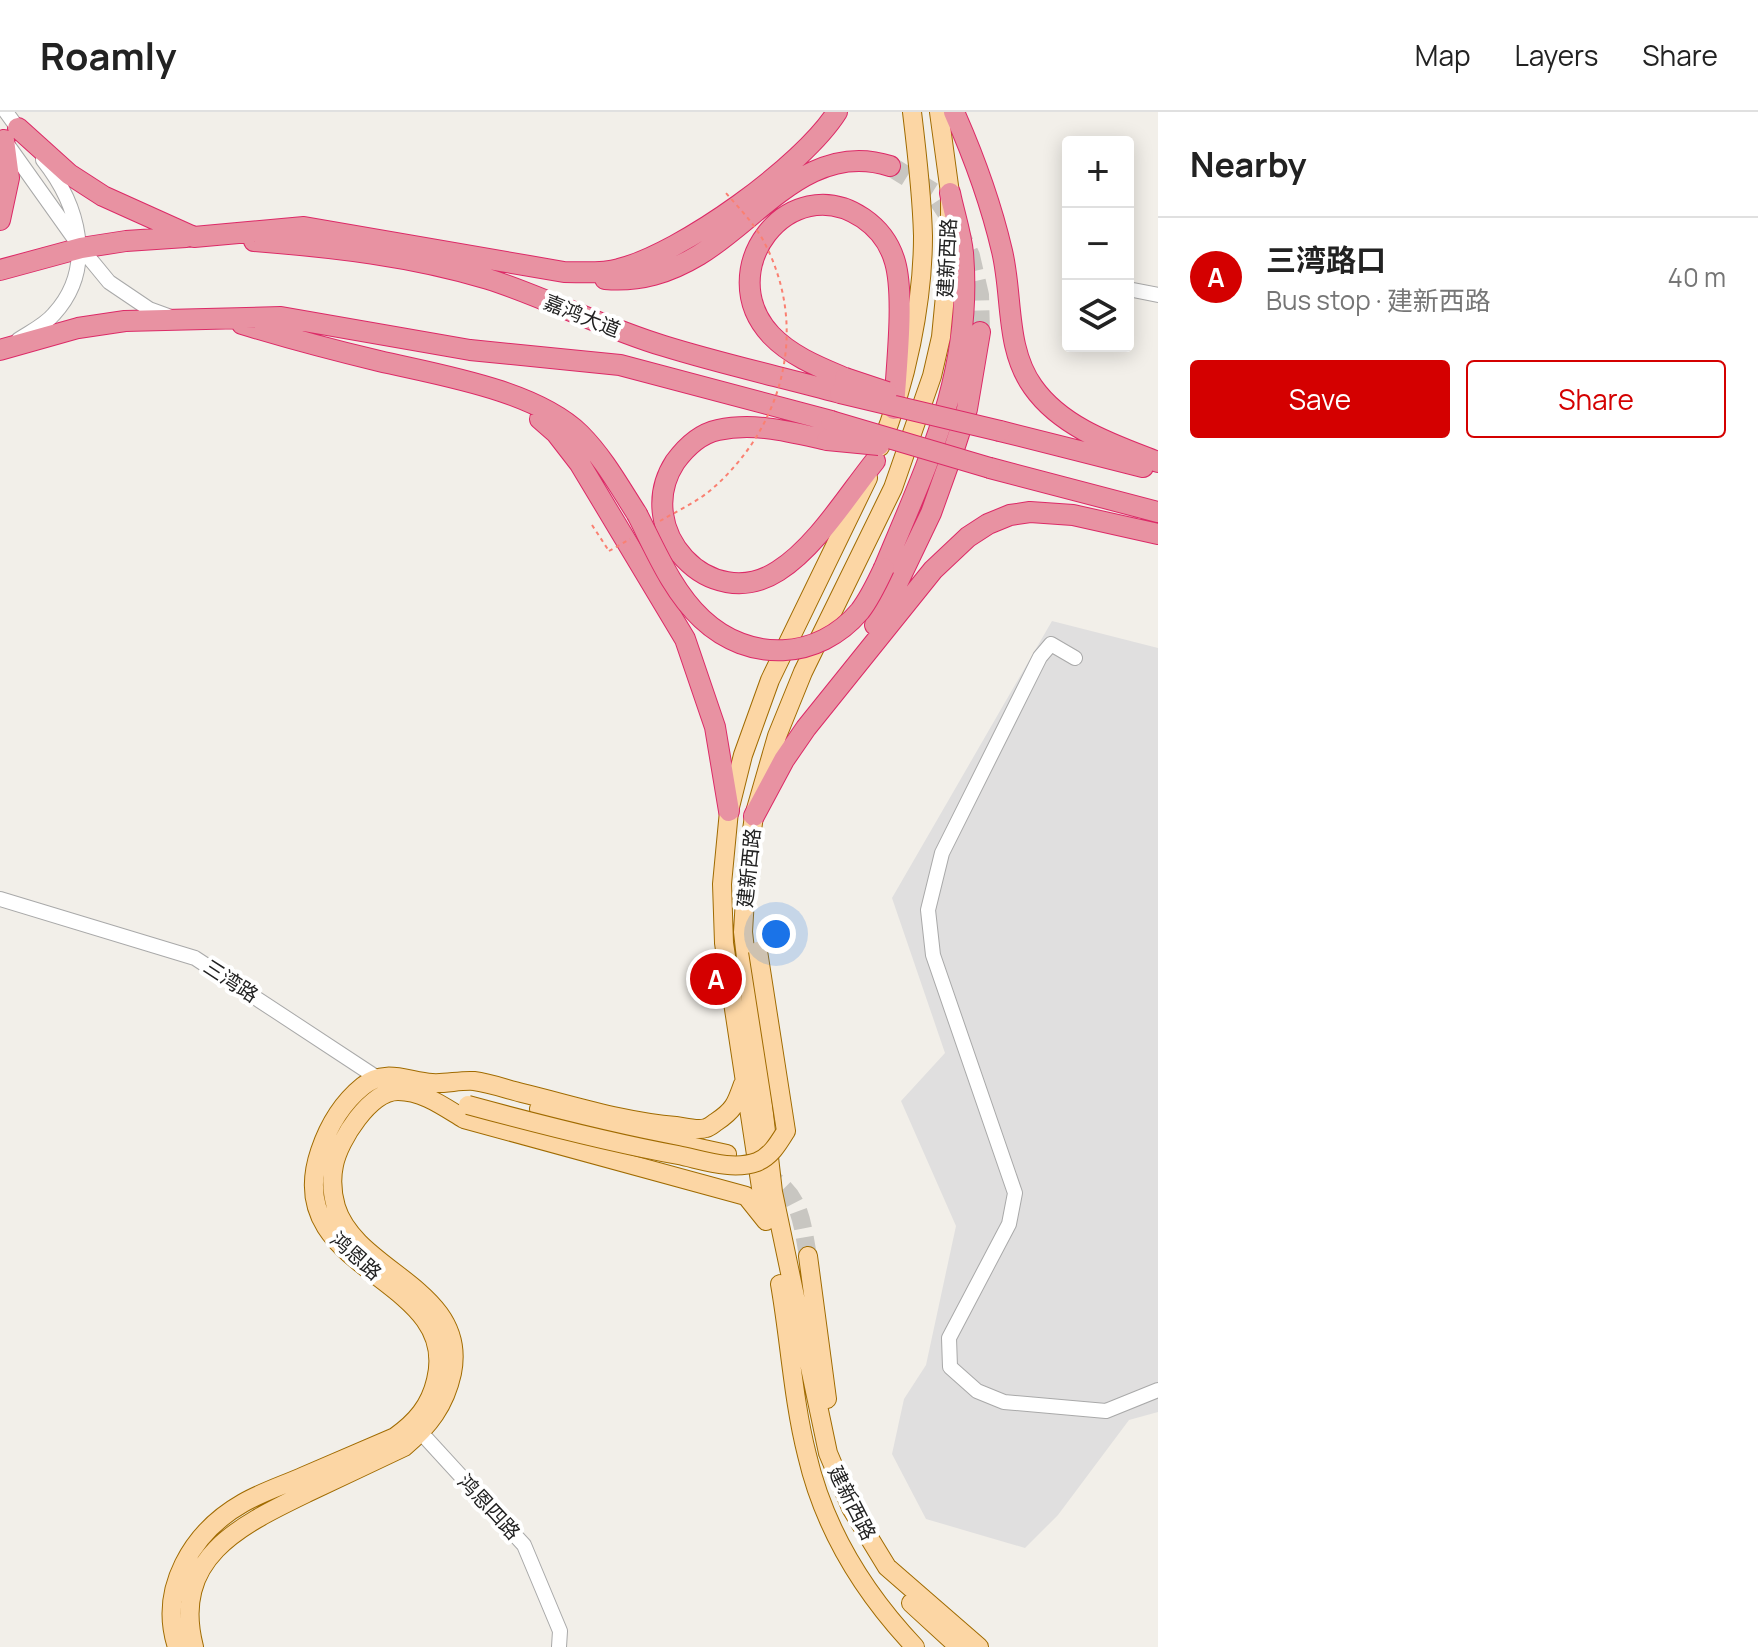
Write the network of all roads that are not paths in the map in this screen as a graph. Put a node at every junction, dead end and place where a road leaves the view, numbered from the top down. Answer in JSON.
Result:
{"nodes":[{"id":1,"x":837,"y":112,"type":"edge"},
{"id":2,"x":912,"y":112,"type":"edge"},
{"id":3,"x":939,"y":112,"type":"edge"},
{"id":4,"x":954,"y":112,"type":"edge"},
{"id":5,"x":7,"y":128,"type":"edge"},
{"id":6,"x":890,"y":166,"type":"tunnel mouth"},
{"id":7,"x":950,"y":193,"type":"junction"},
{"id":8,"x":0,"y":220,"type":"edge"},
{"id":9,"x":194,"y":237,"type":"junction"},
{"id":10,"x":81,"y":248,"type":"junction"},
{"id":11,"x":0,"y":270,"type":"edge"},
{"id":12,"x":564,"y":272,"type":"junction"},
{"id":13,"x":1134,"y":290,"type":"edge"},
{"id":14,"x":1158,"y":295,"type":"edge"},
{"id":15,"x":219,"y":318,"type":"junction"},
{"id":16,"x":178,"y":319,"type":"junction"},
{"id":17,"x":980,"y":332,"type":"tunnel mouth"},
{"id":18,"x":6,"y":347,"type":"edge"},
{"id":19,"x":842,"y":385,"type":"junction"},
{"id":20,"x":516,"y":398,"type":"junction"},
{"id":21,"x":894,"y":409,"type":"junction"},
{"id":22,"x":829,"y":430,"type":"junction"},
{"id":23,"x":952,"y":457,"type":"junction"},
{"id":24,"x":875,"y":461,"type":"junction"},
{"id":25,"x":1158,"y":462,"type":"edge"},
{"id":26,"x":1158,"y":471,"type":"edge"},
{"id":27,"x":1158,"y":512,"type":"edge"},
{"id":28,"x":1158,"y":534,"type":"edge"},
{"id":29,"x":1075,"y":658,"type":"dead end"},
{"id":30,"x":806,"y":728,"type":"junction"},
{"id":31,"x":729,"y":811,"type":"junction"},
{"id":32,"x":754,"y":816,"type":"junction"},
{"id":33,"x":747,"y":865,"type":"junction"},
{"id":34,"x":0,"y":899,"type":"edge"},
{"id":35,"x":377,"y":1077,"type":"junction"},
{"id":36,"x":745,"y":1082,"type":"junction"},
{"id":37,"x":429,"y":1090,"type":"junction"},
{"id":38,"x":397,"y":1091,"type":"junction"},
{"id":39,"x":727,"y":1154,"type":"dead end"},
{"id":40,"x":766,"y":1221,"type":"junction"},
{"id":41,"x":808,"y":1256,"type":"tunnel mouth"},
{"id":42,"x":1158,"y":1390,"type":"edge"},
{"id":43,"x":418,"y":1428,"type":"junction"},
{"id":44,"x":828,"y":1453,"type":"junction"},
{"id":45,"x":887,"y":1567,"type":"junction"},
{"id":46,"x":177,"y":1647,"type":"edge"},
{"id":47,"x":194,"y":1647,"type":"edge"},
{"id":48,"x":559,"y":1647,"type":"edge"},
{"id":49,"x":915,"y":1647,"type":"edge"},
{"id":50,"x":959,"y":1647,"type":"edge"},
{"id":51,"x":979,"y":1647,"type":"edge"}],
"edges":[{"from":1,"to":12,"type":"highway"},
{"from":2,"to":21,"type":"main road","name":"建新西路"},
{"from":3,"to":7,"type":"main road","name":"建新西路"},
{"from":4,"to":25,"type":"highway"},
{"from":5,"to":8,"type":"highway"},
{"from":5,"to":9,"type":"highway"},
{"from":5,"to":10,"type":"street"},
{"from":5,"to":10,"type":"street"},
{"from":6,"to":12,"type":"highway"},
{"from":7,"to":20,"type":"highway","bridge":true},
{"from":7,"to":32,"type":"main road","name":"建新西路"},
{"from":9,"to":10,"type":"highway","name":"嘉鸿大道"},
{"from":9,"to":12,"type":"highway"},
{"from":9,"to":19,"type":"highway","name":"嘉鸿大道"},
{"from":10,"to":11,"type":"highway","name":"嘉鸿大道"},
{"from":10,"to":16,"type":"street"},
{"from":10,"to":18,"type":"street"},
{"from":13,"to":14,"type":"street"},
{"from":15,"to":16,"type":"highway","name":"嘉鸿大道"},
{"from":15,"to":20,"type":"highway"},
{"from":15,"to":22,"type":"highway","name":"嘉鸿大道"},
{"from":16,"to":18,"type":"highway","name":"嘉鸿大道"},
{"from":17,"to":23,"type":"highway"},
{"from":19,"to":21,"type":"highway"},
{"from":19,"to":26,"type":"highway","name":"嘉鸿大道","bridge":true},
{"from":20,"to":31,"type":"highway"},
{"from":21,"to":24,"type":"main road","name":"建新西路"},
{"from":22,"to":23,"type":"highway","name":"嘉鸿大道","bridge":true},
{"from":22,"to":24,"type":"highway"},
{"from":23,"to":27,"type":"highway","name":"嘉鸿大道","bridge":true},
{"from":23,"to":30,"type":"highway"},
{"from":24,"to":31,"type":"main road","name":"建新西路"},
{"from":28,"to":30,"type":"highway"},
{"from":29,"to":42,"type":"street"},
{"from":30,"to":32,"type":"highway"},
{"from":31,"to":36,"type":"main road","name":"建新西路"},
{"from":32,"to":33,"type":"main road","name":"建新西路"},
{"from":33,"to":37,"type":"main road","bridge":true},
{"from":33,"to":44,"type":"main road","name":"建新西路"},
{"from":34,"to":35,"type":"street","name":"三湾路"},
{"from":35,"to":37,"type":"main road"},
{"from":35,"to":38,"type":"street","name":"三湾路"},
{"from":35,"to":43,"type":"main road","name":"鸿恩路"},
{"from":36,"to":37,"type":"main road"},
{"from":36,"to":40,"type":"main road","name":"建新西路"},
{"from":37,"to":38,"type":"main road"},
{"from":37,"to":39,"type":"main road"},
{"from":37,"to":40,"type":"main road"},
{"from":38,"to":43,"type":"main road","name":"鸿恩路"},
{"from":40,"to":49,"type":"main road","name":"建新西路"},
{"from":41,"to":44,"type":"main road"},
{"from":43,"to":46,"type":"main road","name":"鸿恩路"},
{"from":43,"to":47,"type":"main road","name":"鸿恩路"},
{"from":43,"to":48,"type":"street","name":"鸿恩四路"},
{"from":44,"to":45,"type":"main road","name":"建新西路"},
{"from":45,"to":50,"type":"main road"},
{"from":45,"to":51,"type":"main road","name":"建新西路"}]}
